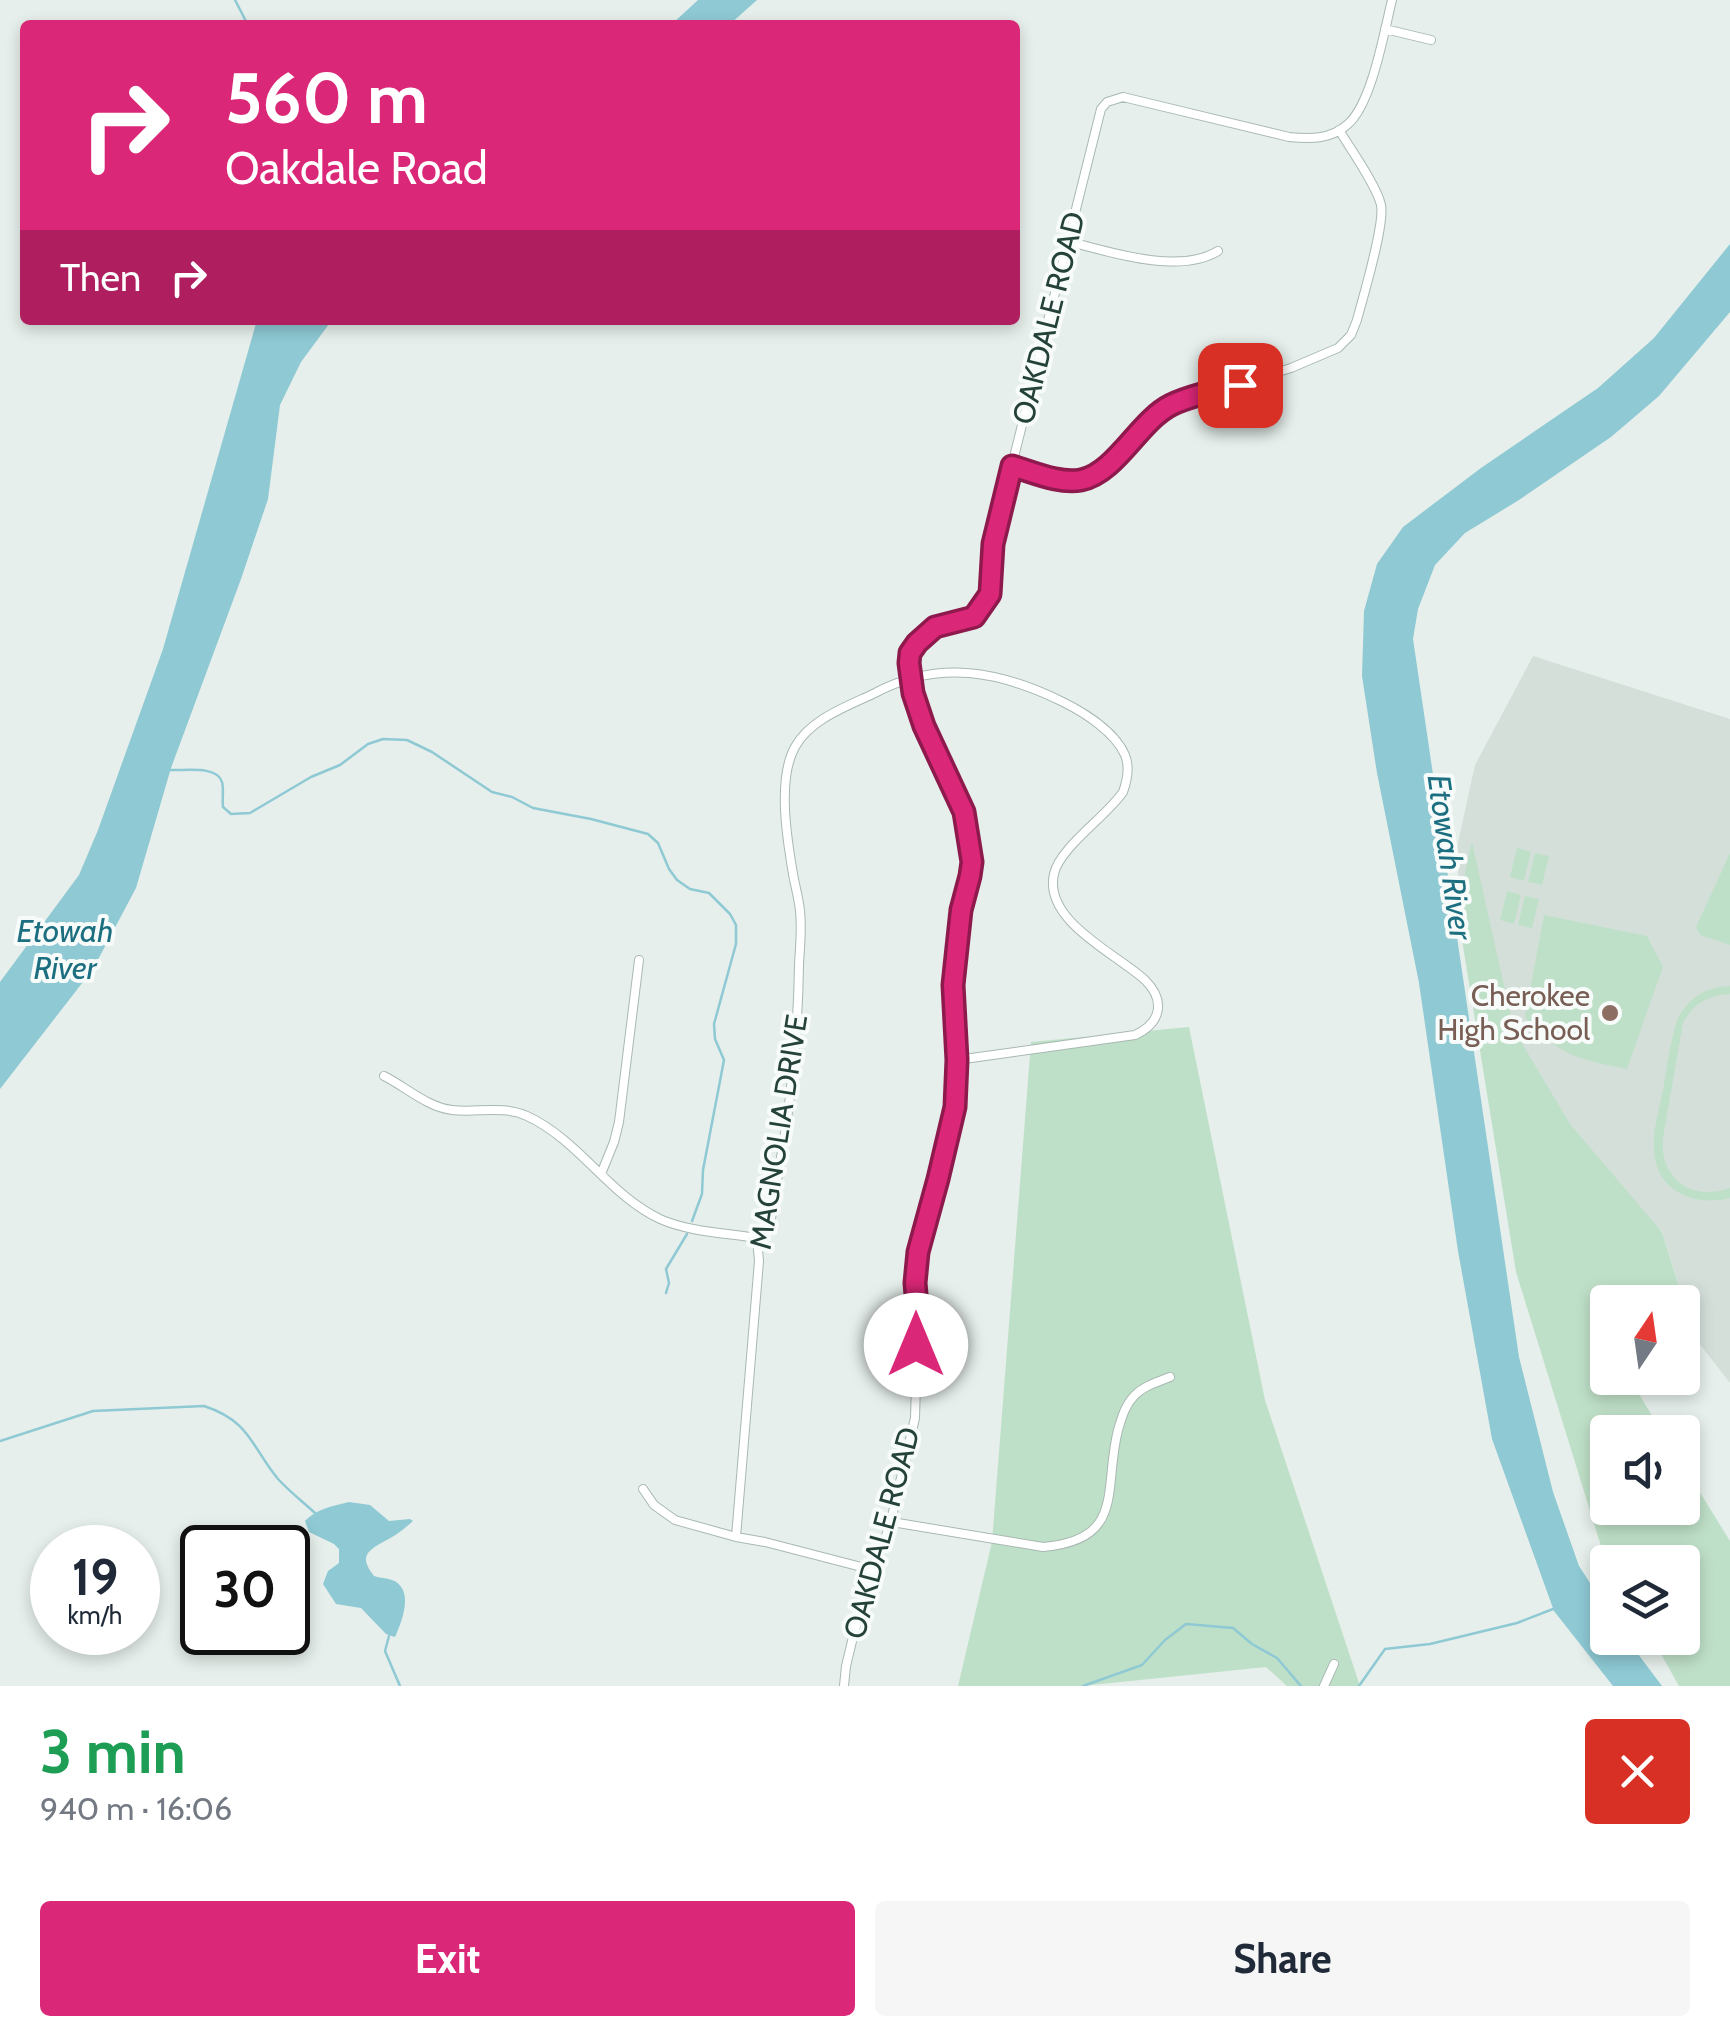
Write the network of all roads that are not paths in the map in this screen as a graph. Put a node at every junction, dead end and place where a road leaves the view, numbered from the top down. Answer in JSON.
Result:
{"nodes":[{"id":1,"x":1392,"y":0,"type":"edge"},
{"id":2,"x":1385,"y":29,"type":"junction"},
{"id":3,"x":1431,"y":40,"type":"dead end"},
{"id":4,"x":1339,"y":130,"type":"junction"},
{"id":5,"x":1068,"y":241,"type":"junction"},
{"id":6,"x":1218,"y":251,"type":"dead end"},
{"id":7,"x":1259,"y":377,"type":"junction"},
{"id":8,"x":1261,"y":391,"type":"dead end"},
{"id":9,"x":1012,"y":466,"type":"junction"},
{"id":10,"x":911,"y":677,"type":"junction"},
{"id":11,"x":639,"y":960,"type":"dead end"},
{"id":12,"x":957,"y":1060,"type":"junction"},
{"id":13,"x":384,"y":1076,"type":"dead end"},
{"id":14,"x":601,"y":1174,"type":"junction"},
{"id":15,"x":758,"y":1238,"type":"junction"},
{"id":16,"x":1170,"y":1378,"type":"dead end"},
{"id":17,"x":643,"y":1488,"type":"dead end"},
{"id":18,"x":890,"y":1525,"type":"junction"},
{"id":19,"x":736,"y":1537,"type":"junction"},
{"id":20,"x":872,"y":1570,"type":"junction"},
{"id":21,"x":1334,"y":1664,"type":"dead end"},
{"id":22,"x":844,"y":1686,"type":"edge"},
{"id":23,"x":1324,"y":1686,"type":"edge"}],
"edges":[{"from":1,"to":2,"type":"street"},
{"from":2,"to":3,"type":"street"},
{"from":2,"to":4,"type":"street"},
{"from":4,"to":5,"type":"street","name":"OAKDALE ROAD"},
{"from":4,"to":7,"type":"street"},
{"from":5,"to":6,"type":"street"},
{"from":5,"to":9,"type":"street","name":"OAKDALE ROAD"},
{"from":7,"to":8,"type":"street"},
{"from":7,"to":9,"type":"street"},
{"from":9,"to":10,"type":"street","name":"OAKDALE ROAD"},
{"from":10,"to":12,"type":"street","name":"OAKDALE ROAD"},
{"from":10,"to":12,"type":"street","name":"MAGNOLIA DRIVE"},
{"from":10,"to":15,"type":"street","name":"MAGNOLIA DRIVE"},
{"from":11,"to":14,"type":"street"},
{"from":12,"to":18,"type":"street","name":"OAKDALE ROAD"},
{"from":13,"to":14,"type":"street"},
{"from":14,"to":15,"type":"street"},
{"from":15,"to":19,"type":"street","name":"MAGNOLIA DRIVE"},
{"from":16,"to":18,"type":"street"},
{"from":17,"to":19,"type":"street"},
{"from":18,"to":20,"type":"street","name":"OAKDALE ROAD"},
{"from":19,"to":20,"type":"street"},
{"from":20,"to":22,"type":"street","name":"OAKDALE ROAD"},
{"from":21,"to":23,"type":"street"}]}
